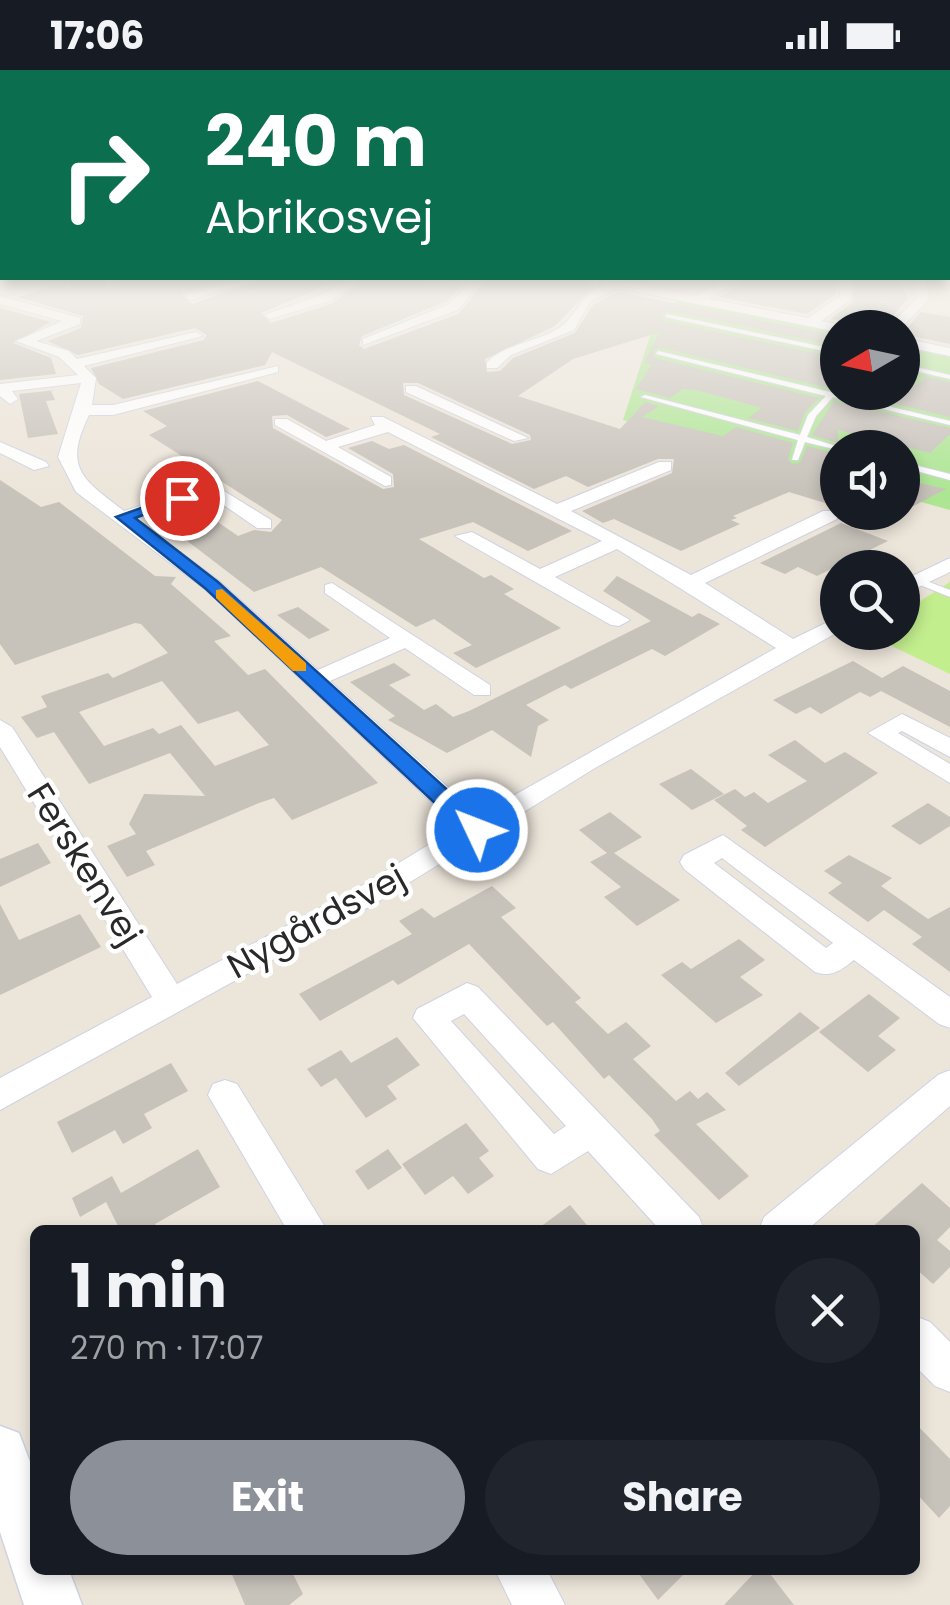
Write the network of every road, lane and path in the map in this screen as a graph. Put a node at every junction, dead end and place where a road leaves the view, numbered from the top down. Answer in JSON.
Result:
{"nodes":[{"id":1,"x":31,"y":349,"type":"edge"},
{"id":2,"x":155,"y":349,"type":"edge"},
{"id":3,"x":515,"y":349,"type":"edge"},
{"id":4,"x":658,"y":354,"type":"dead end"},
{"id":5,"x":492,"y":365,"type":"dead end"},
{"id":6,"x":273,"y":370,"type":"dead end"},
{"id":7,"x":920,"y":370,"type":"edge"},
{"id":8,"x":83,"y":371,"type":"junction"},
{"id":9,"x":950,"y":377,"type":"edge"},
{"id":10,"x":820,"y":388,"type":"edge"},
{"id":11,"x":411,"y":389,"type":"dead end"},
{"id":12,"x":645,"y":397,"type":"dead end"},
{"id":13,"x":10,"y":399,"type":"dead end"},
{"id":14,"x":820,"y":407,"type":"edge"},
{"id":15,"x":82,"y":410,"type":"junction"},
{"id":16,"x":905,"y":410,"type":"edge"},
{"id":17,"x":470,"y":416,"type":"junction"},
{"id":18,"x":282,"y":422,"type":"dead end"},
{"id":19,"x":950,"y":422,"type":"edge"},
{"id":20,"x":408,"y":436,"type":"junction"},
{"id":21,"x":520,"y":438,"type":"dead end"},
{"id":22,"x":802,"y":438,"type":"junction"},
{"id":23,"x":820,"y":443,"type":"edge"},
{"id":24,"x":324,"y":446,"type":"junction"},
{"id":25,"x":0,"y":447,"type":"edge"},
{"id":26,"x":795,"y":458,"type":"dead end"},
{"id":27,"x":40,"y":466,"type":"dead end"},
{"id":28,"x":665,"y":466,"type":"dead end"},
{"id":29,"x":920,"y":469,"type":"edge"},
{"id":30,"x":950,"y":477,"type":"edge"},
{"id":31,"x":385,"y":481,"type":"dead end"},
{"id":32,"x":556,"y":510,"type":"junction"},
{"id":33,"x":124,"y":517,"type":"junction"},
{"id":34,"x":820,"y":519,"type":"edge"},
{"id":35,"x":264,"y":524,"type":"dead end"},
{"id":36,"x":466,"y":536,"type":"dead end"},
{"id":37,"x":617,"y":542,"type":"junction"},
{"id":38,"x":950,"y":564,"type":"edge"},
{"id":39,"x":537,"y":577,"type":"junction"},
{"id":40,"x":920,"y":580,"type":"edge"},
{"id":41,"x":692,"y":582,"type":"junction"},
{"id":42,"x":920,"y":587,"type":"edge"},
{"id":43,"x":332,"y":588,"type":"dead end"},
{"id":44,"x":950,"y":594,"type":"edge"},
{"id":45,"x":619,"y":620,"type":"dead end"},
{"id":46,"x":820,"y":632,"type":"edge"},
{"id":47,"x":407,"y":640,"type":"junction"},
{"id":48,"x":790,"y":647,"type":"junction"},
{"id":49,"x":313,"y":680,"type":"junction"},
{"id":50,"x":482,"y":690,"type":"dead end"},
{"id":51,"x":0,"y":726,"type":"edge"},
{"id":52,"x":950,"y":749,"type":"edge"},
{"id":53,"x":950,"y":775,"type":"edge"},
{"id":54,"x":477,"y":830,"type":"junction"},
{"id":55,"x":854,"y":944,"type":"junction"},
{"id":56,"x":170,"y":1001,"type":"junction"},
{"id":57,"x":950,"y":1015,"type":"edge"},
{"id":58,"x":950,"y":1084,"type":"edge"},
{"id":59,"x":0,"y":1095,"type":"edge"},
{"id":60,"x":225,"y":1096,"type":"dead end"},
{"id":61,"x":591,"y":1129,"type":"junction"},
{"id":62,"x":305,"y":1225,"type":"edge"},
{"id":63,"x":680,"y":1225,"type":"edge"},
{"id":64,"x":793,"y":1225,"type":"edge"},
{"id":65,"x":920,"y":1342,"type":"edge"},
{"id":66,"x":950,"y":1372,"type":"edge"},
{"id":67,"x":0,"y":1452,"type":"edge"},
{"id":68,"x":30,"y":1539,"type":"edge"},
{"id":69,"x":43,"y":1575,"type":"edge"},
{"id":70,"x":521,"y":1575,"type":"edge"},
{"id":71,"x":53,"y":1605,"type":"edge"},
{"id":72,"x":540,"y":1605,"type":"edge"}],
"edges":[{"from":1,"to":8,"type":"street"},
{"from":2,"to":8,"type":"street"},
{"from":3,"to":5,"type":"street"},
{"from":4,"to":10,"type":"lane"},
{"from":6,"to":15,"type":"street"},
{"from":7,"to":9,"type":"lane"},
{"from":8,"to":13,"type":"street"},
{"from":8,"to":15,"type":"street"},
{"from":11,"to":17,"type":"street"},
{"from":12,"to":22,"type":"lane"},
{"from":14,"to":22,"type":"lane"},
{"from":15,"to":33,"type":"street"},
{"from":16,"to":19,"type":"lane"},
{"from":17,"to":20,"type":"street"},
{"from":17,"to":21,"type":"street"},
{"from":18,"to":24,"type":"street"},
{"from":20,"to":24,"type":"street"},
{"from":20,"to":32,"type":"street"},
{"from":22,"to":23,"type":"lane"},
{"from":22,"to":26,"type":"lane"},
{"from":24,"to":31,"type":"street"},
{"from":25,"to":27,"type":"street"},
{"from":28,"to":32,"type":"street"},
{"from":29,"to":30,"type":"lane"},
{"from":32,"to":37,"type":"street"},
{"from":33,"to":35,"type":"street"},
{"from":33,"to":49,"type":"street"},
{"from":34,"to":41,"type":"street"},
{"from":36,"to":39,"type":"street"},
{"from":37,"to":39,"type":"street"},
{"from":37,"to":41,"type":"street"},
{"from":38,"to":40,"type":"street"},
{"from":39,"to":45,"type":"street"},
{"from":41,"to":48,"type":"street"},
{"from":42,"to":44,"type":"lane"},
{"from":43,"to":47,"type":"street"},
{"from":46,"to":48,"type":"street","name":"Nygårdsvej"},
{"from":47,"to":49,"type":"street"},
{"from":47,"to":50,"type":"street"},
{"from":48,"to":54,"type":"street","name":"Nygårdsvej"},
{"from":49,"to":54,"type":"street"},
{"from":51,"to":56,"type":"street","name":"Ferskenvej"},
{"from":52,"to":53,"type":"street"},
{"from":54,"to":56,"type":"street","name":"Nygårdsvej"},
{"from":55,"to":55,"type":"street"},
{"from":55,"to":57,"type":"street"},
{"from":56,"to":59,"type":"street","name":"Nygårdsvej"},
{"from":58,"to":64,"type":"street"},
{"from":60,"to":62,"type":"street"},
{"from":61,"to":61,"type":"street"},
{"from":61,"to":63,"type":"street"},
{"from":65,"to":66,"type":"street"},
{"from":67,"to":68,"type":"street"},
{"from":69,"to":71,"type":"street"},
{"from":70,"to":72,"type":"street"}]}
